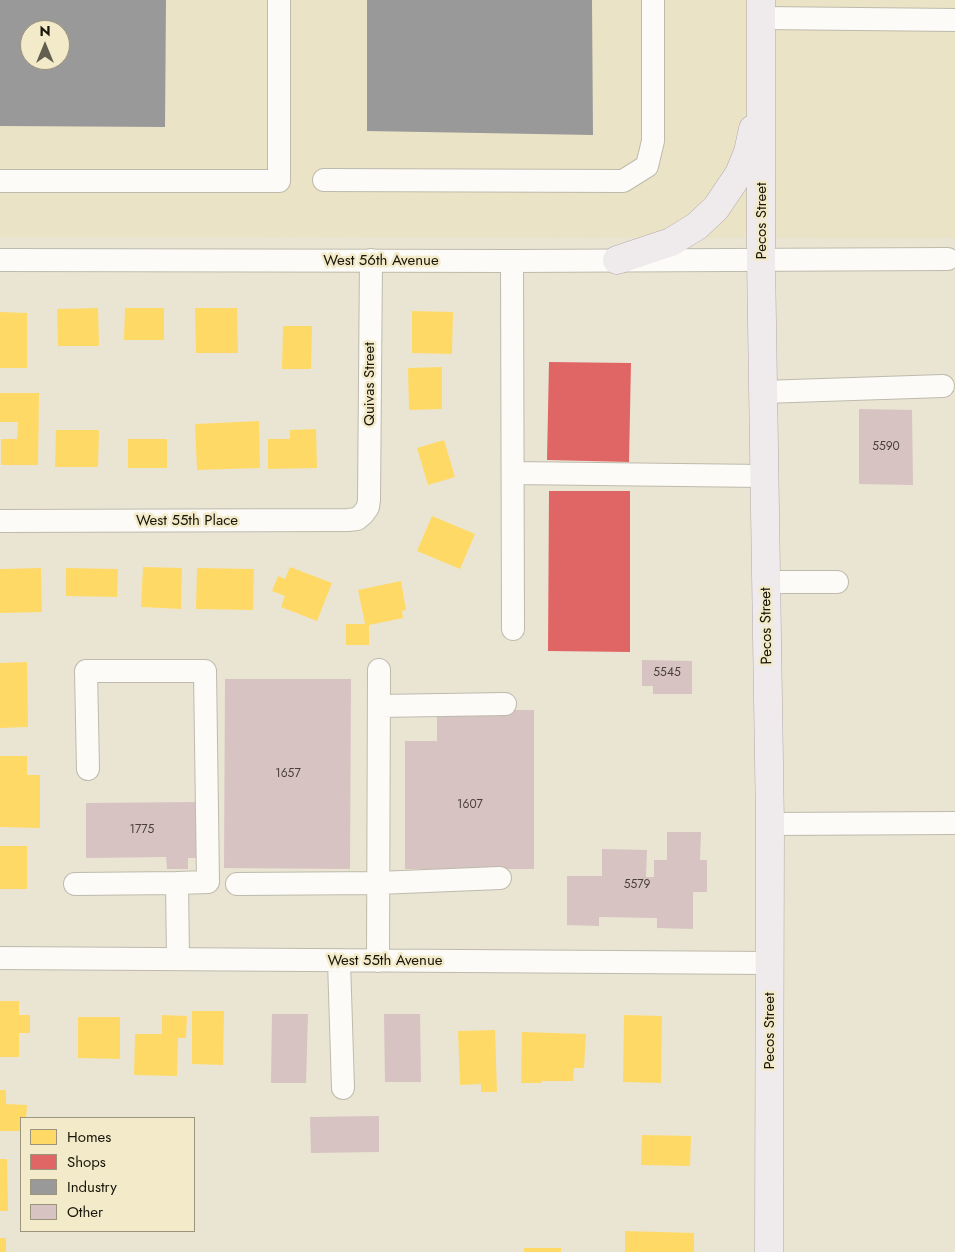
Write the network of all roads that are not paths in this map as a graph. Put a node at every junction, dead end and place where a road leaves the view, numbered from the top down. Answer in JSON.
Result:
{"nodes":[{"id":1,"x":279,"y":0,"type":"edge"},
{"id":2,"x":653,"y":0,"type":"edge"},
{"id":3,"x":762,"y":9,"type":"edge"},
{"id":4,"x":955,"y":20,"type":"edge"},
{"id":5,"x":762,"y":86,"type":"junction"},
{"id":6,"x":324,"y":180,"type":"dead end"},
{"id":7,"x":0,"y":181,"type":"edge"},
{"id":8,"x":950,"y":253,"type":"edge"},
{"id":9,"x":0,"y":260,"type":"edge"},
{"id":10,"x":371,"y":260,"type":"junction"},
{"id":11,"x":617,"y":260,"type":"junction"},
{"id":12,"x":761,"y":260,"type":"junction"},
{"id":13,"x":512,"y":261,"type":"junction"},
{"id":14,"x":944,"y":386,"type":"dead end"},
{"id":15,"x":763,"y":392,"type":"junction"},
{"id":16,"x":514,"y":473,"type":"junction"},
{"id":17,"x":764,"y":476,"type":"junction"},
{"id":18,"x":368,"y":507,"type":"joint"},
{"id":19,"x":0,"y":521,"type":"edge"},
{"id":20,"x":766,"y":582,"type":"junction"},
{"id":21,"x":836,"y":582,"type":"dead end"},
{"id":22,"x":513,"y":629,"type":"dead end"},
{"id":23,"x":379,"y":670,"type":"dead end"},
{"id":24,"x":505,"y":704,"type":"dead end"},
{"id":25,"x":379,"y":706,"type":"junction"},
{"id":26,"x":88,"y":769,"type":"dead end"},
{"id":27,"x":955,"y":823,"type":"edge"},
{"id":28,"x":770,"y":824,"type":"junction"},
{"id":29,"x":500,"y":878,"type":"dead end"},
{"id":30,"x":177,"y":883,"type":"junction"},
{"id":31,"x":378,"y":883,"type":"junction"},
{"id":32,"x":74,"y":884,"type":"dead end"},
{"id":33,"x":237,"y":884,"type":"dead end"},
{"id":34,"x":0,"y":958,"type":"edge"},
{"id":35,"x":178,"y":960,"type":"junction"},
{"id":36,"x":340,"y":961,"type":"junction"},
{"id":37,"x":378,"y":961,"type":"junction"},
{"id":38,"x":770,"y":963,"type":"junction"},
{"id":39,"x":343,"y":1088,"type":"dead end"},
{"id":40,"x":769,"y":1252,"type":"edge"}],
"edges":[{"from":1,"to":7,"type":"street"},
{"from":2,"to":6,"type":"street"},
{"from":3,"to":4,"type":"street"},
{"from":3,"to":5,"type":"main road","name":"Pecos Street"},
{"from":5,"to":11,"type":"main road"},
{"from":5,"to":12,"type":"main road","name":"Pecos Street"},
{"from":8,"to":12,"type":"street","name":"West 56th Avenue"},
{"from":9,"to":10,"type":"street","name":"West 56th Avenue"},
{"from":10,"to":13,"type":"street","name":"West 56th Avenue"},
{"from":10,"to":18,"type":"street","name":"Quivas Street"},
{"from":11,"to":12,"type":"street","name":"West 56th Avenue"},
{"from":11,"to":13,"type":"street","name":"West 56th Avenue"},
{"from":12,"to":15,"type":"main road","name":"Pecos Street"},
{"from":13,"to":16,"type":"street"},
{"from":14,"to":15,"type":"street"},
{"from":15,"to":17,"type":"main road","name":"Pecos Street"},
{"from":16,"to":17,"type":"street"},
{"from":16,"to":22,"type":"street"},
{"from":17,"to":20,"type":"main road","name":"Pecos Street"},
{"from":18,"to":19,"type":"street","name":"West 55th Place"},
{"from":20,"to":21,"type":"street"},
{"from":20,"to":28,"type":"main road","name":"Pecos Street"},
{"from":23,"to":25,"type":"street"},
{"from":24,"to":25,"type":"street"},
{"from":25,"to":31,"type":"street"},
{"from":26,"to":30,"type":"street"},
{"from":27,"to":28,"type":"street"},
{"from":28,"to":38,"type":"main road","name":"Pecos Street"},
{"from":29,"to":31,"type":"street"},
{"from":30,"to":32,"type":"street"},
{"from":30,"to":35,"type":"street"},
{"from":31,"to":33,"type":"street"},
{"from":31,"to":37,"type":"street"},
{"from":34,"to":35,"type":"street","name":"West 55th Avenue"},
{"from":35,"to":36,"type":"street","name":"West 55th Avenue"},
{"from":36,"to":37,"type":"street","name":"West 55th Avenue"},
{"from":36,"to":39,"type":"street"},
{"from":37,"to":38,"type":"street","name":"West 55th Avenue"},
{"from":38,"to":40,"type":"main road","name":"Pecos Street"}]}
